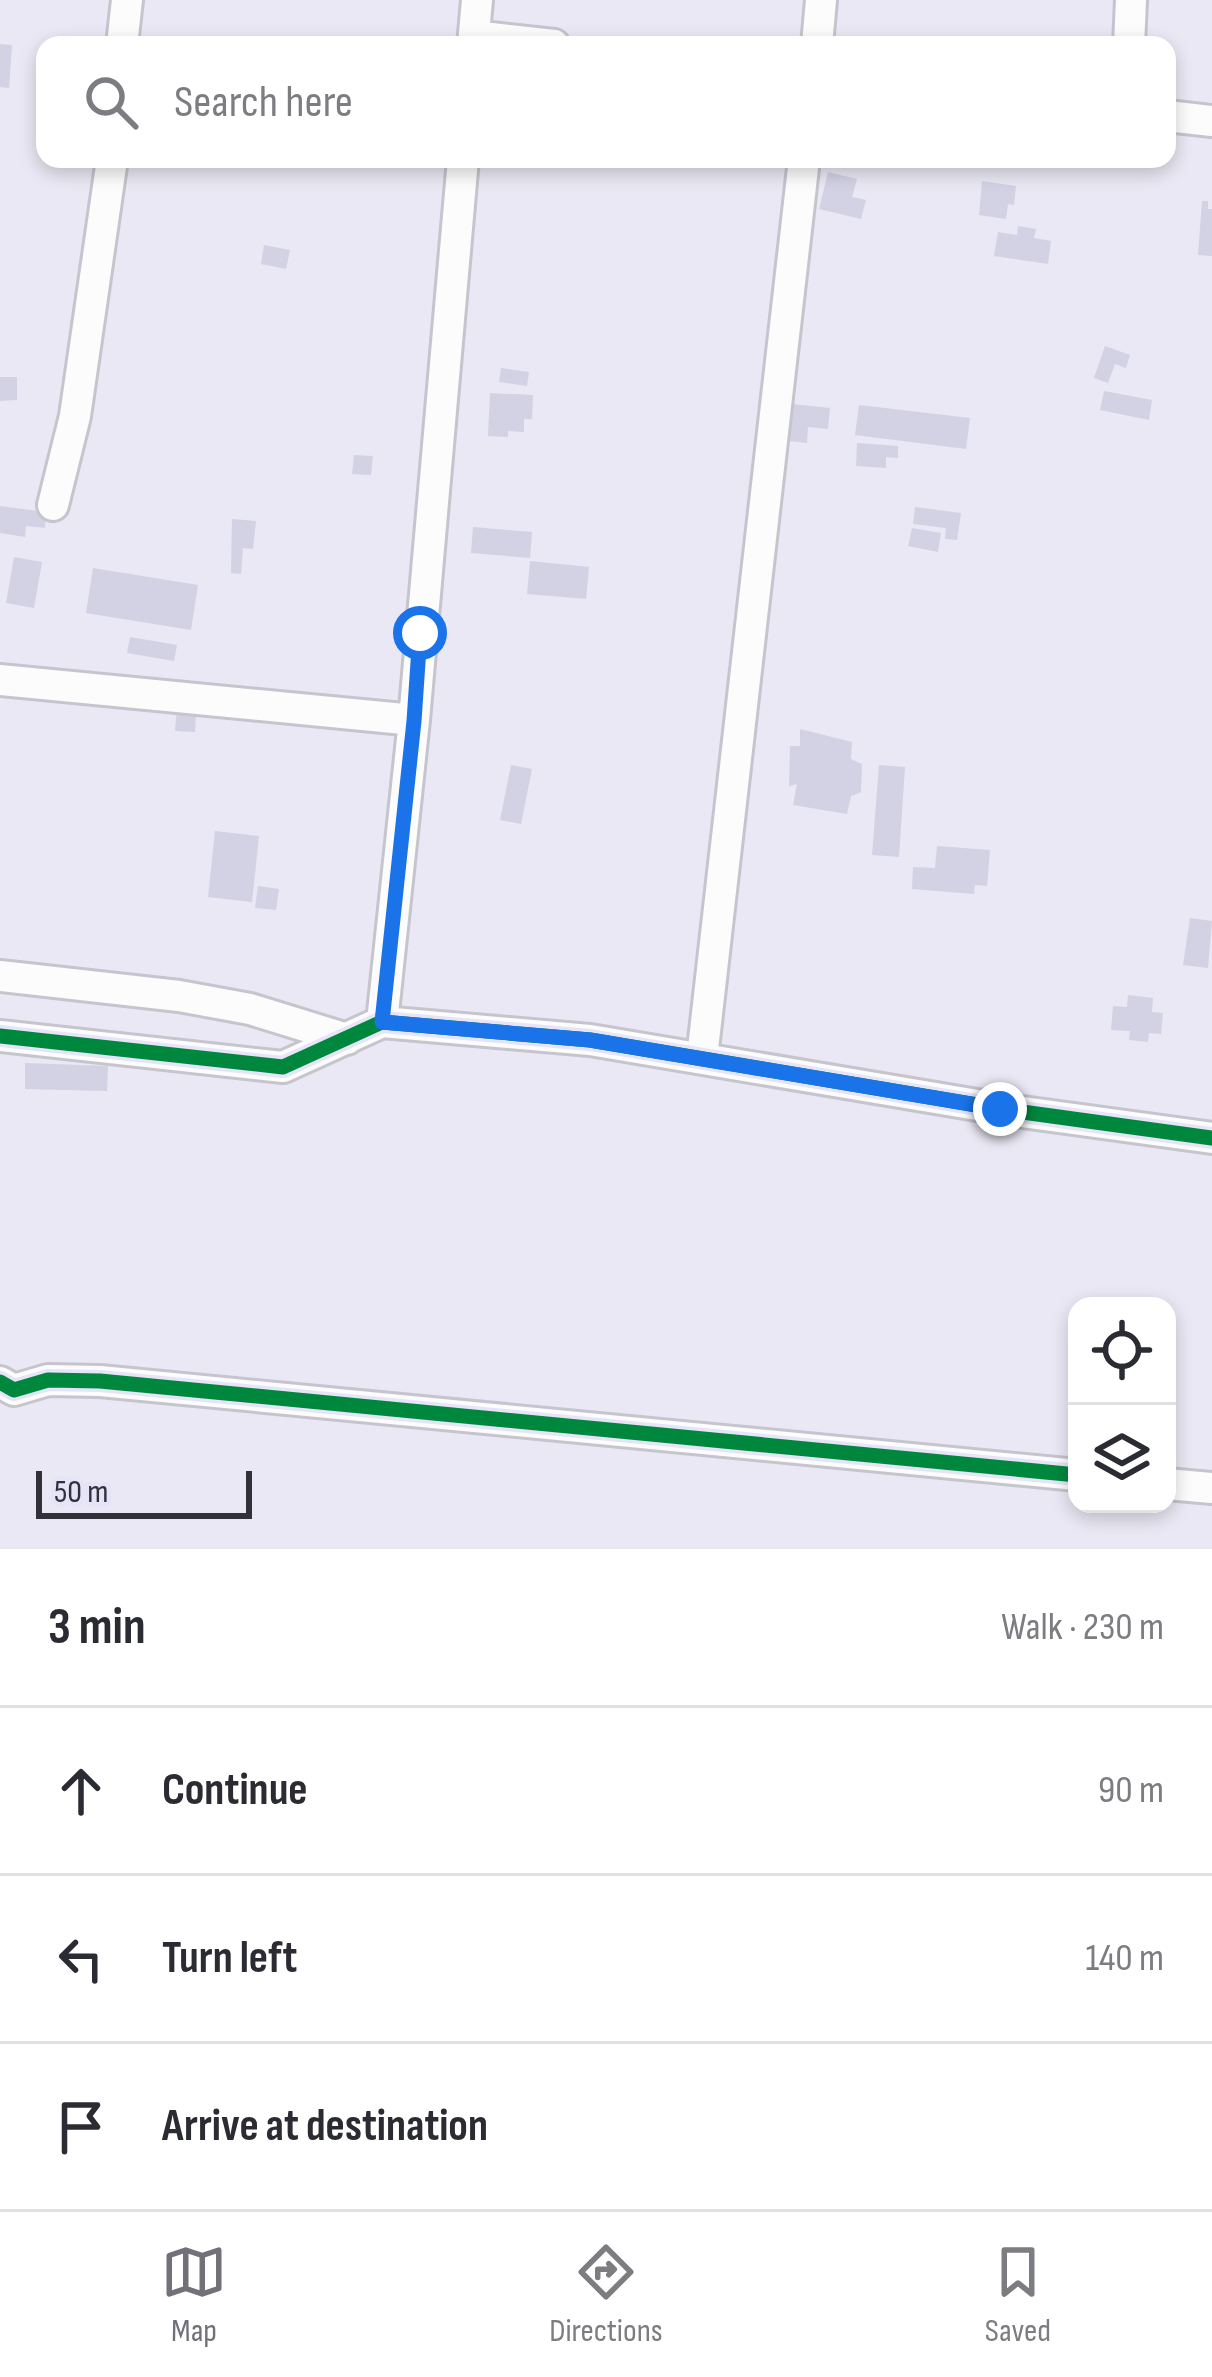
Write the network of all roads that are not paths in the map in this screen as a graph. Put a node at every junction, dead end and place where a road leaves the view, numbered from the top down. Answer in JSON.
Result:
{"nodes":[{"id":1,"x":127,"y":0,"type":"edge"},
{"id":2,"x":477,"y":0,"type":"edge"},
{"id":3,"x":821,"y":0,"type":"edge"},
{"id":4,"x":1131,"y":0,"type":"edge"},
{"id":5,"x":123,"y":36,"type":"edge"},
{"id":6,"x":474,"y":36,"type":"edge"},
{"id":7,"x":818,"y":36,"type":"edge"},
{"id":8,"x":1129,"y":36,"type":"edge"},
{"id":9,"x":1176,"y":117,"type":"edge"},
{"id":10,"x":1212,"y":121,"type":"edge"},
{"id":11,"x":111,"y":168,"type":"edge"},
{"id":12,"x":462,"y":168,"type":"edge"},
{"id":13,"x":803,"y":168,"type":"edge"},
{"id":14,"x":53,"y":505,"type":"dead end"},
{"id":15,"x":0,"y":680,"type":"edge"},
{"id":16,"x":414,"y":721,"type":"junction"},
{"id":17,"x":0,"y":976,"type":"edge"},
{"id":18,"x":382,"y":1022,"type":"junction"},
{"id":19,"x":0,"y":1036,"type":"edge"},
{"id":20,"x":347,"y":1039,"type":"junction"},
{"id":21,"x":702,"y":1058,"type":"junction"},
{"id":22,"x":1212,"y":1138,"type":"edge"},
{"id":23,"x":0,"y":1382,"type":"edge"},
{"id":24,"x":1068,"y":1474,"type":"edge"},
{"id":25,"x":1176,"y":1485,"type":"edge"},
{"id":26,"x":1212,"y":1488,"type":"edge"}],
"edges":[{"from":1,"to":5,"type":"street"},
{"from":2,"to":6,"type":"street"},
{"from":3,"to":7,"type":"street"},
{"from":4,"to":8,"type":"street"},
{"from":9,"to":10,"type":"street"},
{"from":11,"to":14,"type":"street"},
{"from":12,"to":16,"type":"street"},
{"from":13,"to":21,"type":"street"},
{"from":15,"to":16,"type":"street"},
{"from":16,"to":18,"type":"street"},
{"from":17,"to":20,"type":"street"},
{"from":18,"to":20,"type":"street"},
{"from":18,"to":21,"type":"street"},
{"from":19,"to":20,"type":"street"},
{"from":21,"to":22,"type":"street"},
{"from":23,"to":24,"type":"street"},
{"from":25,"to":26,"type":"street"}]}
